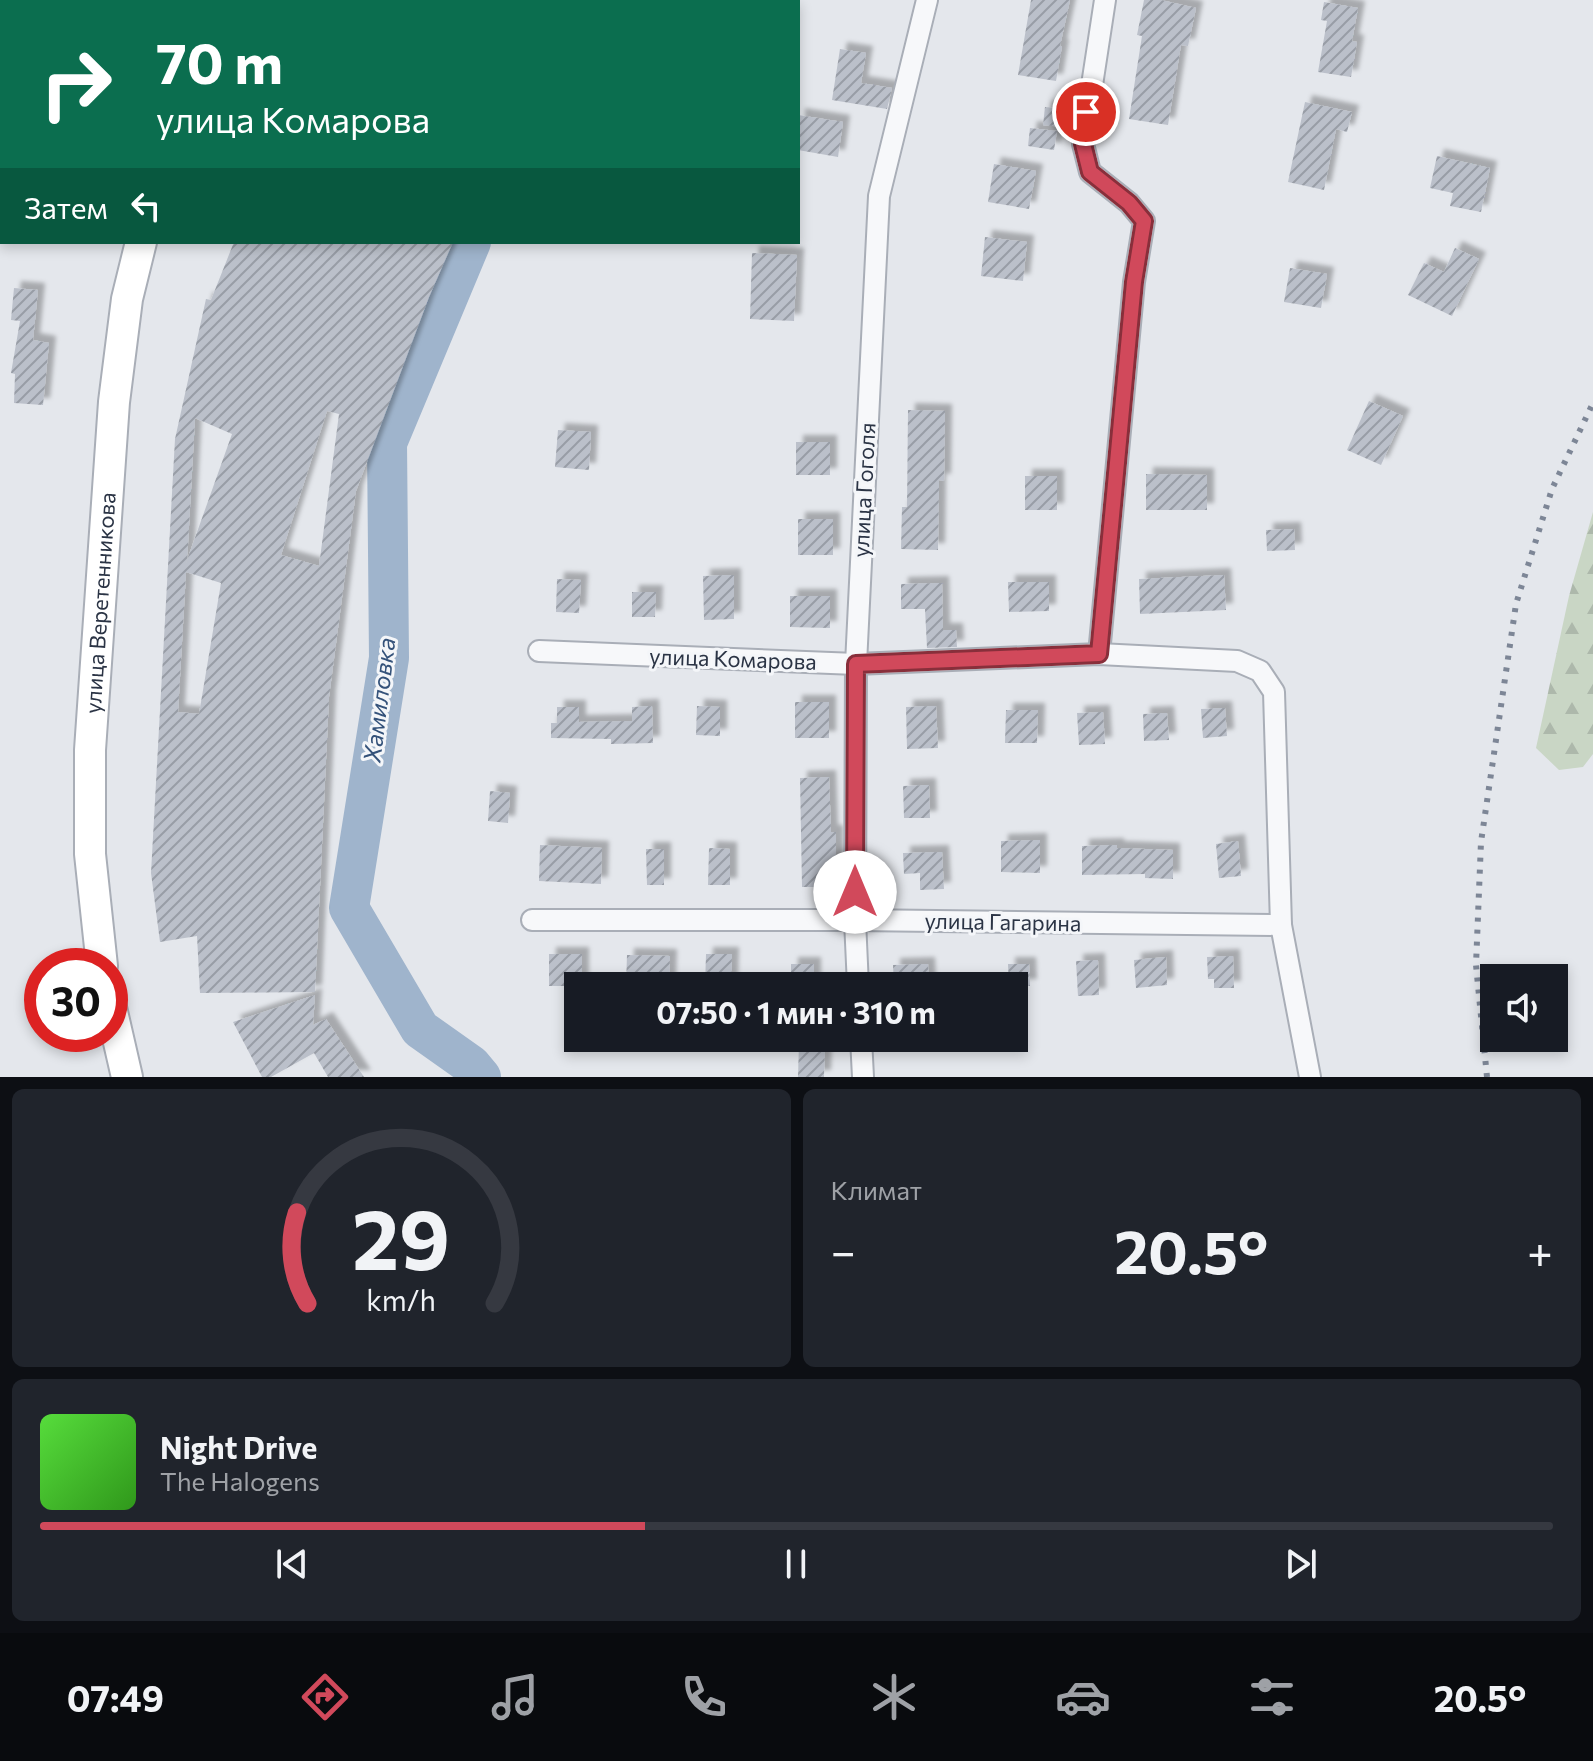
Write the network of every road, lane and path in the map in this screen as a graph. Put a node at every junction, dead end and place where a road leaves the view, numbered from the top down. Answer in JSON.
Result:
{"nodes":[{"id":1,"x":927,"y":0,"type":"edge"},
{"id":2,"x":1105,"y":0,"type":"edge"},
{"id":3,"x":141,"y":244,"type":"edge"},
{"id":4,"x":539,"y":651,"type":"dead end"},
{"id":5,"x":1099,"y":654,"type":"junction"},
{"id":6,"x":856,"y":664,"type":"junction"},
{"id":7,"x":532,"y":920,"type":"dead end"},
{"id":8,"x":855,"y":920,"type":"junction"},
{"id":9,"x":1281,"y":925,"type":"junction"},
{"id":10,"x":100,"y":948,"type":"edge"},
{"id":11,"x":857,"y":972,"type":"edge"},
{"id":12,"x":121,"y":1052,"type":"edge"},
{"id":13,"x":862,"y":1052,"type":"edge"},
{"id":14,"x":127,"y":1077,"type":"edge"},
{"id":15,"x":863,"y":1077,"type":"edge"},
{"id":16,"x":1310,"y":1077,"type":"edge"}],
"edges":[{"from":1,"to":6,"type":"street","name":"улица Гоголя"},
{"from":2,"to":5,"type":"street"},
{"from":3,"to":10,"type":"main road","name":"улица Веретенникова"},
{"from":4,"to":6,"type":"street","name":"улица Комарова"},
{"from":5,"to":6,"type":"street","name":"улица Комарова"},
{"from":5,"to":9,"type":"street","name":"улица Комарова"},
{"from":6,"to":8,"type":"street","name":"улица Гоголя"},
{"from":7,"to":8,"type":"street","name":"улица Гагарина"},
{"from":8,"to":9,"type":"street","name":"улица Гагарина"},
{"from":8,"to":11,"type":"street","name":"улица Гоголя"},
{"from":9,"to":16,"type":"street"},
{"from":12,"to":14,"type":"main road"},
{"from":13,"to":15,"type":"street"}]}
